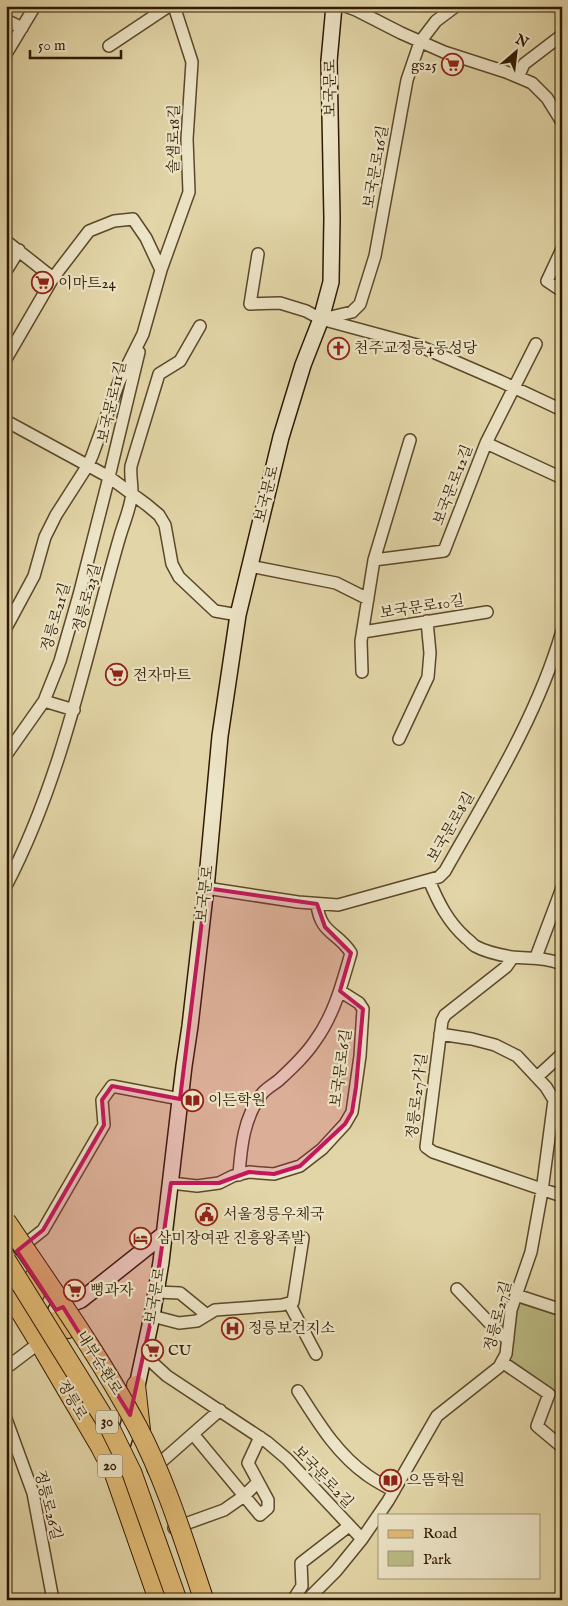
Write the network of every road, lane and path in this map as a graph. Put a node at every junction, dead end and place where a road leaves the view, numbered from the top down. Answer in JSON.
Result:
{"nodes":[{"id":1,"x":35,"y":6,"type":"edge"},
{"id":2,"x":169,"y":6,"type":"edge"},
{"id":3,"x":174,"y":6,"type":"edge"},
{"id":4,"x":334,"y":6,"type":"edge"},
{"id":5,"x":345,"y":6,"type":"edge"},
{"id":6,"x":456,"y":6,"type":"edge"},
{"id":7,"x":6,"y":20,"type":"edge"},
{"id":8,"x":22,"y":28,"type":"junction"},
{"id":9,"x":562,"y":36,"type":"edge"},
{"id":10,"x":420,"y":42,"type":"junction"},
{"id":11,"x":109,"y":46,"type":"dead end"},
{"id":12,"x":6,"y":54,"type":"edge"},
{"id":13,"x":518,"y":77,"type":"junction"},
{"id":14,"x":562,"y":122,"type":"edge"},
{"id":15,"x":6,"y":241,"type":"edge"},
{"id":16,"x":562,"y":249,"type":"edge"},
{"id":17,"x":19,"y":250,"type":"junction"},
{"id":18,"x":258,"y":254,"type":"dead end"},
{"id":19,"x":161,"y":270,"type":"junction"},
{"id":20,"x":6,"y":271,"type":"edge"},
{"id":21,"x":53,"y":278,"type":"junction"},
{"id":22,"x":562,"y":291,"type":"edge"},
{"id":23,"x":321,"y":319,"type":"junction"},
{"id":24,"x":200,"y":326,"type":"dead end"},
{"id":25,"x":143,"y":334,"type":"junction"},
{"id":26,"x":536,"y":344,"type":"dead end"},
{"id":27,"x":6,"y":359,"type":"edge"},
{"id":28,"x":514,"y":388,"type":"junction"},
{"id":29,"x":562,"y":410,"type":"edge"},
{"id":30,"x":6,"y":422,"type":"edge"},
{"id":31,"x":410,"y":440,"type":"dead end"},
{"id":32,"x":486,"y":443,"type":"junction"},
{"id":33,"x":88,"y":465,"type":"junction"},
{"id":34,"x":109,"y":477,"type":"junction"},
{"id":35,"x":561,"y":477,"type":"edge"},
{"id":36,"x":132,"y":492,"type":"junction"},
{"id":37,"x":374,"y":560,"type":"junction"},
{"id":38,"x":250,"y":566,"type":"junction"},
{"id":39,"x":368,"y":599,"type":"junction"},
{"id":40,"x":486,"y":612,"type":"dead end"},
{"id":41,"x":238,"y":615,"type":"junction"},
{"id":42,"x":427,"y":622,"type":"junction"},
{"id":43,"x":6,"y":628,"type":"edge"},
{"id":44,"x":562,"y":631,"type":"edge"},
{"id":45,"x":362,"y":632,"type":"junction"},
{"id":46,"x":362,"y":672,"type":"dead end"},
{"id":47,"x":44,"y":701,"type":"junction"},
{"id":48,"x":74,"y":710,"type":"junction"},
{"id":49,"x":399,"y":739,"type":"dead end"},
{"id":50,"x":6,"y":755,"type":"edge"},
{"id":51,"x":429,"y":880,"type":"junction"},
{"id":52,"x":6,"y":886,"type":"edge"},
{"id":53,"x":206,"y":888,"type":"junction"},
{"id":54,"x":562,"y":888,"type":"edge"},
{"id":55,"x":317,"y":904,"type":"junction"},
{"id":56,"x":513,"y":957,"type":"junction"},
{"id":57,"x":536,"y":957,"type":"junction"},
{"id":58,"x":562,"y":964,"type":"edge"},
{"id":59,"x":340,"y":991,"type":"junction"},
{"id":60,"x":440,"y":1034,"type":"junction"},
{"id":61,"x":562,"y":1054,"type":"edge"},
{"id":62,"x":537,"y":1077,"type":"junction"},
{"id":63,"x":180,"y":1099,"type":"junction"},
{"id":64,"x":558,"y":1109,"type":"edge"},
{"id":65,"x":239,"y":1174,"type":"junction"},
{"id":66,"x":171,"y":1183,"type":"junction"},
{"id":67,"x":542,"y":1191,"type":"junction"},
{"id":68,"x":562,"y":1196,"type":"edge"},
{"id":69,"x":6,"y":1221,"type":"edge"},
{"id":70,"x":164,"y":1234,"type":"junction"},
{"id":71,"x":6,"y":1235,"type":"edge"},
{"id":72,"x":303,"y":1238,"type":"dead end"},
{"id":73,"x":12,"y":1255,"type":"edge"},
{"id":74,"x":34,"y":1277,"type":"junction"},
{"id":75,"x":6,"y":1278,"type":"edge"},
{"id":76,"x":6,"y":1289,"type":"edge"},
{"id":77,"x":457,"y":1289,"type":"dead end"},
{"id":78,"x":156,"y":1292,"type":"junction"},
{"id":79,"x":516,"y":1295,"type":"junction"},
{"id":80,"x":288,"y":1303,"type":"junction"},
{"id":81,"x":56,"y":1310,"type":"junction"},
{"id":82,"x":562,"y":1310,"type":"edge"},
{"id":83,"x":207,"y":1315,"type":"junction"},
{"id":84,"x":152,"y":1316,"type":"junction"},
{"id":85,"x":68,"y":1329,"type":"junction"},
{"id":86,"x":508,"y":1339,"type":"junction"},
{"id":87,"x":39,"y":1343,"type":"junction"},
{"id":88,"x":143,"y":1354,"type":"junction"},
{"id":89,"x":316,"y":1354,"type":"dead end"},
{"id":90,"x":502,"y":1362,"type":"junction"},
{"id":91,"x":6,"y":1368,"type":"edge"},
{"id":92,"x":136,"y":1384,"type":"junction"},
{"id":93,"x":298,"y":1391,"type":"dead end"},
{"id":94,"x":220,"y":1410,"type":"junction"},
{"id":95,"x":6,"y":1419,"type":"edge"},
{"id":96,"x":128,"y":1423,"type":"junction"},
{"id":97,"x":193,"y":1434,"type":"junction"},
{"id":98,"x":260,"y":1436,"type":"junction"},
{"id":99,"x":143,"y":1446,"type":"junction"},
{"id":100,"x":562,"y":1447,"type":"edge"},
{"id":101,"x":154,"y":1469,"type":"junction"},
{"id":102,"x":114,"y":1474,"type":"junction"},
{"id":103,"x":258,"y":1482,"type":"junction"},
{"id":104,"x":394,"y":1491,"type":"junction"},
{"id":105,"x":244,"y":1496,"type":"junction"},
{"id":106,"x":379,"y":1514,"type":"edge"},
{"id":107,"x":378,"y":1515,"type":"edge"},
{"id":108,"x":349,"y":1526,"type":"junction"},
{"id":109,"x":174,"y":1528,"type":"junction"},
{"id":110,"x":362,"y":1539,"type":"junction"},
{"id":111,"x":53,"y":1600,"type":"edge"},
{"id":112,"x":158,"y":1600,"type":"edge"},
{"id":113,"x":177,"y":1600,"type":"edge"},
{"id":114,"x":197,"y":1600,"type":"edge"},
{"id":115,"x":204,"y":1600,"type":"edge"},
{"id":116,"x":293,"y":1600,"type":"edge"},
{"id":117,"x":307,"y":1600,"type":"edge"}],
"edges":[{"from":1,"to":8,"type":"street"},
{"from":2,"to":11,"type":"street"},
{"from":3,"to":19,"type":"street","name":"솔샘로18길"},
{"from":4,"to":23,"type":"main road","name":"보국문로"},
{"from":5,"to":10,"type":"street"},
{"from":6,"to":10,"type":"street","name":"보국문로16길"},
{"from":7,"to":8,"type":"street"},
{"from":8,"to":12,"type":"street"},
{"from":9,"to":13,"type":"street"},
{"from":10,"to":13,"type":"street"},
{"from":10,"to":23,"type":"street","name":"보국문로16길"},
{"from":13,"to":14,"type":"street"},
{"from":15,"to":17,"type":"street"},
{"from":16,"to":22,"type":"street"},
{"from":17,"to":20,"type":"street"},
{"from":17,"to":21,"type":"street"},
{"from":18,"to":23,"type":"street"},
{"from":19,"to":21,"type":"street"},
{"from":19,"to":25,"type":"street","name":"솔샘로18길"},
{"from":21,"to":27,"type":"street"},
{"from":23,"to":28,"type":"street"},
{"from":23,"to":38,"type":"main road","name":"보국문로"},
{"from":24,"to":36,"type":"street","name":"정릉로23길"},
{"from":25,"to":33,"type":"street","name":"솔샘로18길"},
{"from":25,"to":34,"type":"street","name":"보국문로11길"},
{"from":26,"to":28,"type":"street"},
{"from":28,"to":29,"type":"street"},
{"from":28,"to":32,"type":"street"},
{"from":30,"to":33,"type":"street"},
{"from":31,"to":37,"type":"street"},
{"from":32,"to":35,"type":"street","name":"보국문로12길"},
{"from":32,"to":37,"type":"street","name":"보국문로12길"},
{"from":33,"to":34,"type":"street"},
{"from":33,"to":43,"type":"street","name":"솔샘로18길"},
{"from":34,"to":36,"type":"street"},
{"from":34,"to":47,"type":"street","name":"정릉로21길"},
{"from":36,"to":41,"type":"street"},
{"from":36,"to":48,"type":"street","name":"정릉로23길"},
{"from":37,"to":39,"type":"street"},
{"from":38,"to":39,"type":"street"},
{"from":38,"to":41,"type":"main road","name":"보국문로"},
{"from":39,"to":45,"type":"street"},
{"from":40,"to":42,"type":"street","name":"보국문로10길"},
{"from":41,"to":53,"type":"main road","name":"보국문로"},
{"from":42,"to":45,"type":"street","name":"보국문로10길"},
{"from":42,"to":49,"type":"street"},
{"from":44,"to":51,"type":"street","name":"보국문로8길"},
{"from":45,"to":46,"type":"street"},
{"from":47,"to":48,"type":"street"},
{"from":47,"to":50,"type":"street","name":"정릉로21길"},
{"from":48,"to":52,"type":"street","name":"정릉로23길"},
{"from":51,"to":55,"type":"street","name":"보국문로8길"},
{"from":51,"to":56,"type":"street"},
{"from":53,"to":55,"type":"street","name":"보국문로8길"},
{"from":53,"to":63,"type":"main road","name":"보국문로"},
{"from":54,"to":57,"type":"street"},
{"from":55,"to":59,"type":"street","name":"보국문로6길"},
{"from":56,"to":57,"type":"street"},
{"from":56,"to":60,"type":"street","name":"정릉로27가길"},
{"from":57,"to":58,"type":"street"},
{"from":59,"to":65,"type":"street","name":"보국문로6길"},
{"from":59,"to":65,"type":"street","name":"보국문로6길"},
{"from":60,"to":62,"type":"street","name":"정릉로27길"},
{"from":60,"to":67,"type":"street","name":"정릉로27가길"},
{"from":61,"to":62,"type":"street"},
{"from":62,"to":64,"type":"street","name":"정릉로27길"},
{"from":63,"to":66,"type":"main road","name":"보국문로"},
{"from":63,"to":73,"type":"street"},
{"from":64,"to":67,"type":"street","name":"정릉로27길"},
{"from":65,"to":66,"type":"street","name":"보국문로6길"},
{"from":66,"to":70,"type":"main road","name":"보국문로"},
{"from":67,"to":68,"type":"street"},
{"from":67,"to":79,"type":"street","name":"정릉로27길"},
{"from":69,"to":115,"type":"highway","name":"내부순환로","number":"30","bridge":true},
{"from":70,"to":78,"type":"main road","name":"보국문로"},
{"from":70,"to":81,"type":"main road"},
{"from":71,"to":73,"type":"main road","number":"20"},
{"from":72,"to":80,"type":"street"},
{"from":73,"to":74,"type":"main road","number":"20"},
{"from":73,"to":113,"type":"highway","name":"내부순환로","number":"30","bridge":true},
{"from":74,"to":75,"type":"main road"},
{"from":74,"to":81,"type":"main road","number":"20"},
{"from":76,"to":87,"type":"main road","name":"정릉로","number":"20"},
{"from":77,"to":86,"type":"street"},
{"from":78,"to":83,"type":"street"},
{"from":78,"to":84,"type":"main road","name":"보국문로"},
{"from":79,"to":82,"type":"street"},
{"from":79,"to":86,"type":"street","name":"정릉로27길"},
{"from":80,"to":83,"type":"street"},
{"from":80,"to":89,"type":"street"},
{"from":81,"to":85,"type":"main road","number":"20"},
{"from":83,"to":84,"type":"street"},
{"from":84,"to":88,"type":"main road","name":"보국문로"},
{"from":85,"to":87,"type":"main road"},
{"from":85,"to":96,"type":"main road","number":"20"},
{"from":86,"to":90,"type":"street","name":"정릉로27길"},
{"from":87,"to":91,"type":"street"},
{"from":87,"to":102,"type":"main road","name":"정릉로","number":"20"},
{"from":88,"to":92,"type":"main road","name":"보국문로"},
{"from":88,"to":94,"type":"street","name":"보국문로2길"},
{"from":90,"to":100,"type":"street"},
{"from":90,"to":104,"type":"street","name":"정릉로27길"},
{"from":92,"to":96,"type":"main road","name":"보국문로"},
{"from":92,"to":99,"type":"main road"},
{"from":93,"to":104,"type":"street"},
{"from":94,"to":97,"type":"street"},
{"from":94,"to":98,"type":"street","name":"보국문로2길"},
{"from":95,"to":111,"type":"street","name":"정릉로26길"},
{"from":96,"to":99,"type":"main road","number":"20"},
{"from":96,"to":102,"type":"main road","name":"보국문로"},
{"from":97,"to":101,"type":"street"},
{"from":97,"to":105,"type":"street"},
{"from":98,"to":103,"type":"street"},
{"from":98,"to":108,"type":"street","name":"보국문로2길"},
{"from":99,"to":101,"type":"main road","number":"20"},
{"from":101,"to":109,"type":"main road","number":"20"},
{"from":102,"to":112,"type":"main road","name":"정릉로","number":"20"},
{"from":103,"to":105,"type":"street"},
{"from":103,"to":105,"type":"street"},
{"from":104,"to":106,"type":"street","name":"정릉로27길"},
{"from":105,"to":109,"type":"street"},
{"from":107,"to":110,"type":"street","name":"정릉로27길"},
{"from":108,"to":110,"type":"street","name":"보국문로2길"},
{"from":108,"to":116,"type":"street"},
{"from":109,"to":114,"type":"main road","number":"20"},
{"from":110,"to":117,"type":"street","name":"정릉로27길"}]}
